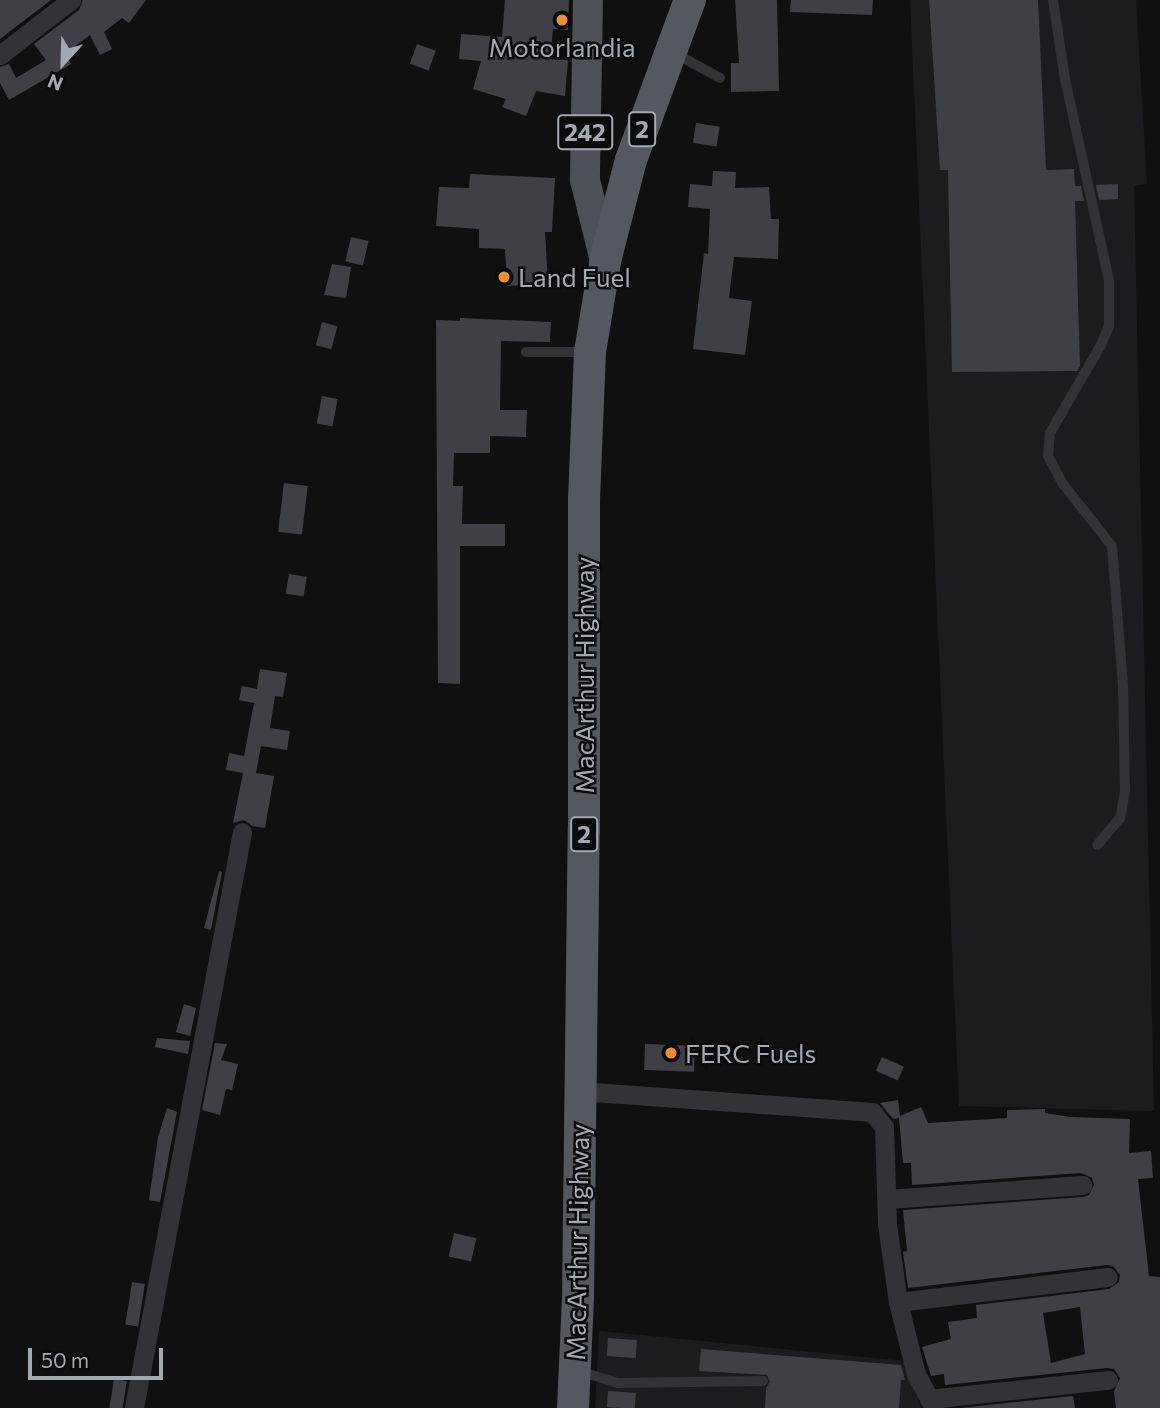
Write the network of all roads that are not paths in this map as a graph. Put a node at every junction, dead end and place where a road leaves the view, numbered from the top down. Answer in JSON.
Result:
{"nodes":[{"id":1,"x":71,"y":0,"type":"edge"},
{"id":2,"x":588,"y":0,"type":"edge"},
{"id":3,"x":1053,"y":0,"type":"edge"},
{"id":4,"x":683,"y":2,"type":"edge"},
{"id":5,"x":669,"y":50,"type":"junction"},
{"id":6,"x":0,"y":55,"type":"edge"},
{"id":7,"x":720,"y":78,"type":"dead end"},
{"id":8,"x":605,"y":261,"type":"junction"},
{"id":9,"x":526,"y":352,"type":"dead end"},
{"id":10,"x":590,"y":352,"type":"junction"},
{"id":11,"x":242,"y":832,"type":"dead end"},
{"id":12,"x":1097,"y":845,"type":"dead end"},
{"id":13,"x":579,"y":1091,"type":"junction"},
{"id":14,"x":1082,"y":1185,"type":"dead end"},
{"id":15,"x":888,"y":1199,"type":"junction"},
{"id":16,"x":1108,"y":1277,"type":"dead end"},
{"id":17,"x":898,"y":1302,"type":"junction"},
{"id":18,"x":576,"y":1370,"type":"junction"},
{"id":19,"x":1108,"y":1380,"type":"dead end"},
{"id":20,"x":763,"y":1381,"type":"dead end"},
{"id":21,"x":931,"y":1403,"type":"edge"},
{"id":22,"x":134,"y":1408,"type":"edge"},
{"id":23,"x":573,"y":1408,"type":"edge"}],
"edges":[{"from":1,"to":6,"type":"street"},
{"from":2,"to":8,"type":"main road","number":"242"},
{"from":3,"to":12,"type":"lane"},
{"from":4,"to":5,"type":"highway","name":"MacArthur Highway","number":"2"},
{"from":5,"to":7,"type":"lane"},
{"from":5,"to":8,"type":"highway","name":"MacArthur Highway","number":"2"},
{"from":8,"to":10,"type":"highway","name":"MacArthur Highway","number":"2"},
{"from":9,"to":10,"type":"lane"},
{"from":10,"to":13,"type":"highway","name":"MacArthur Highway","number":"2"},
{"from":11,"to":22,"type":"street"},
{"from":13,"to":15,"type":"street"},
{"from":13,"to":18,"type":"highway","name":"MacArthur Highway","number":"2"},
{"from":14,"to":15,"type":"street"},
{"from":15,"to":17,"type":"street"},
{"from":16,"to":17,"type":"street"},
{"from":17,"to":21,"type":"street"},
{"from":18,"to":20,"type":"lane"},
{"from":18,"to":23,"type":"highway","name":"MacArthur Highway","number":"2"},
{"from":19,"to":21,"type":"street"}]}
